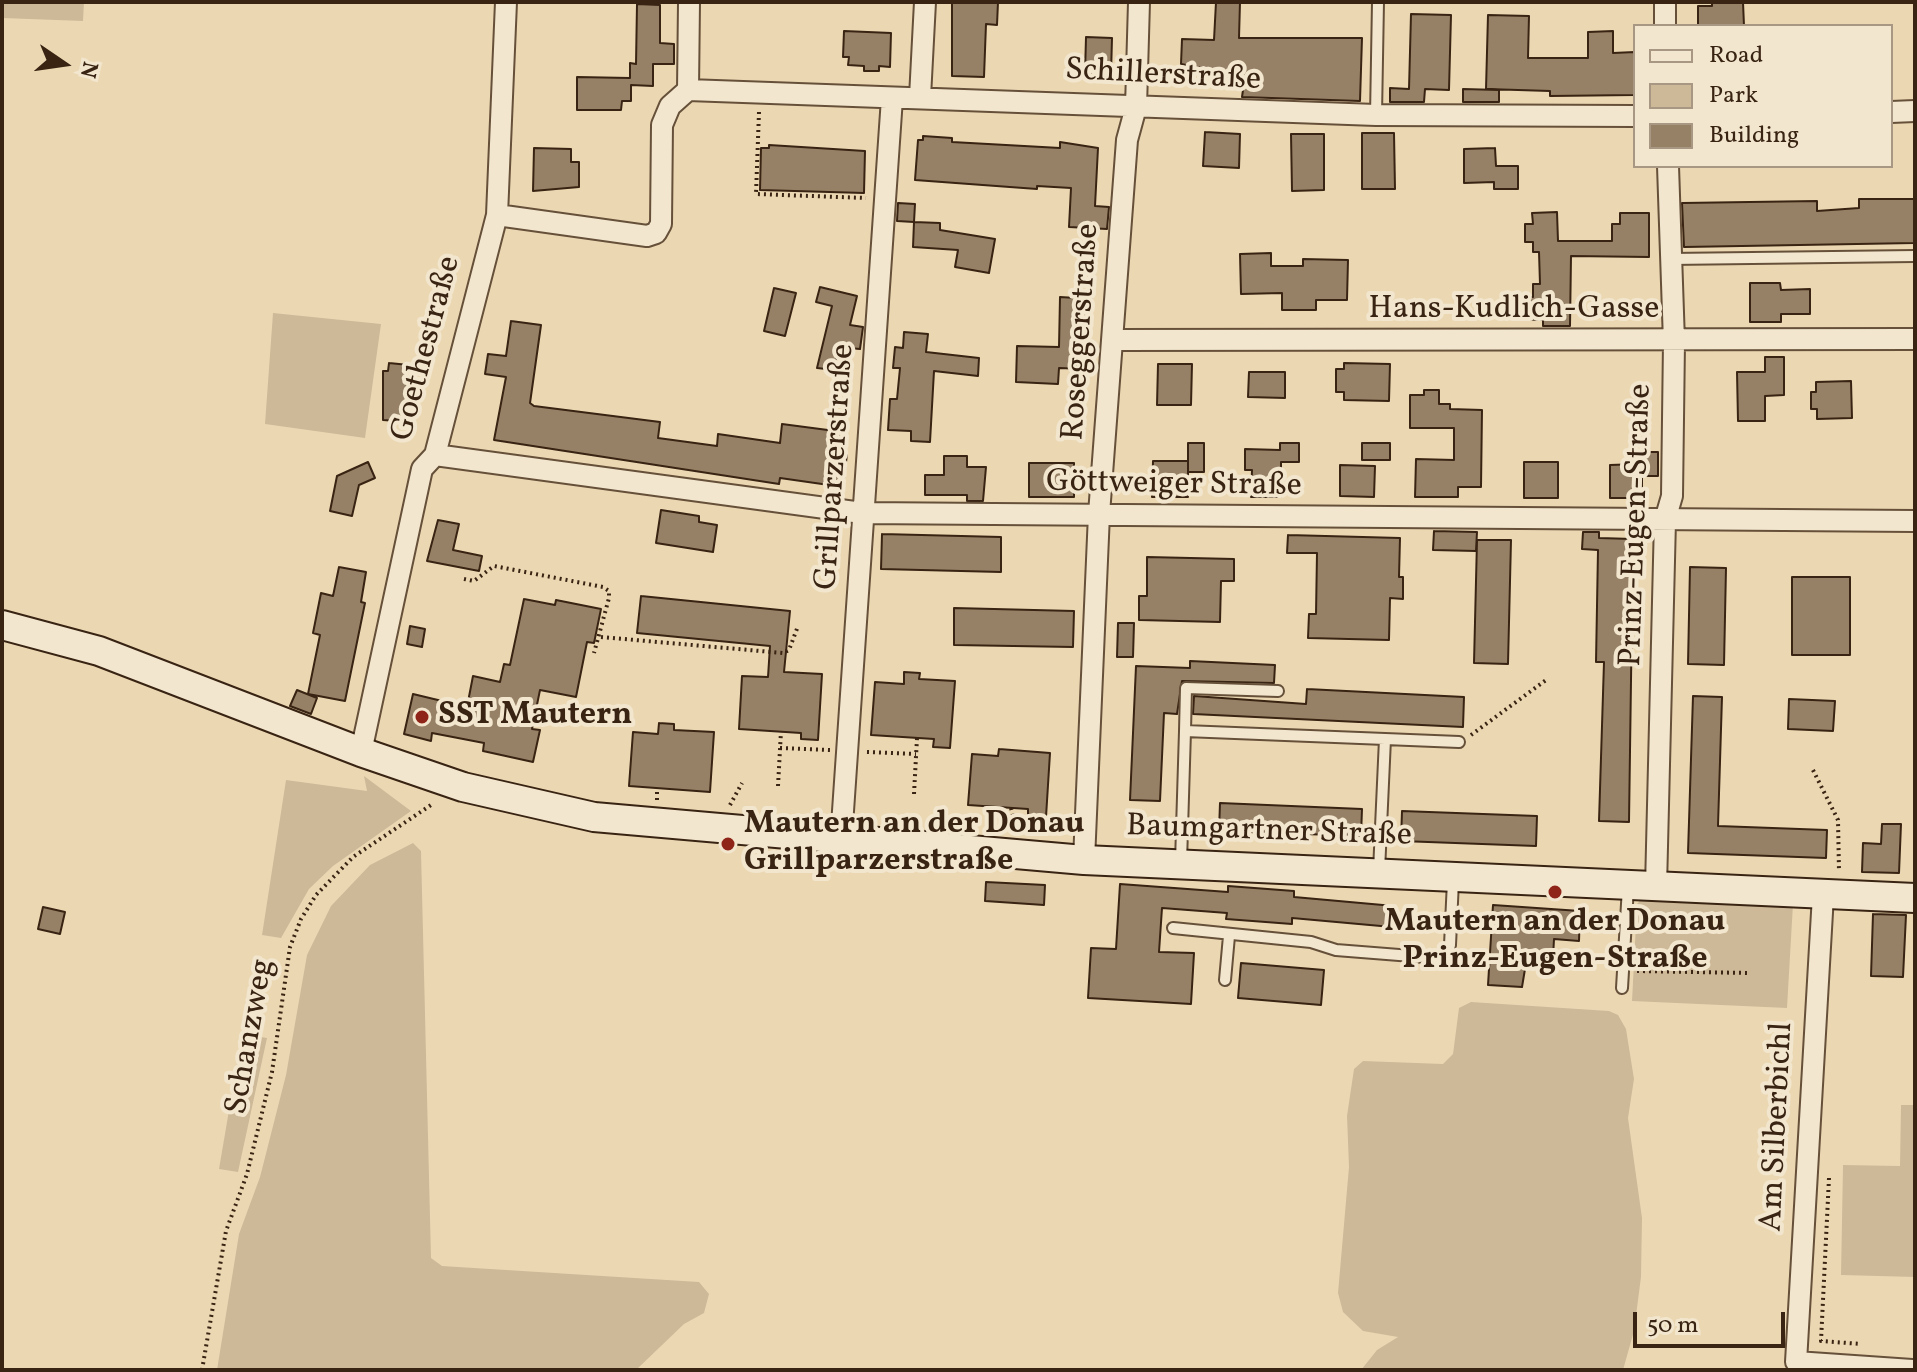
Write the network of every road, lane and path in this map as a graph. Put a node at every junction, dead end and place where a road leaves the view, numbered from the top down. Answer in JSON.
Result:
{"nodes":[{"id":1,"x":506,"y":2,"type":"edge"},
{"id":2,"x":689,"y":2,"type":"edge"},
{"id":3,"x":925,"y":2,"type":"edge"},
{"id":4,"x":1139,"y":2,"type":"edge"},
{"id":5,"x":1378,"y":2,"type":"edge"},
{"id":6,"x":1665,"y":2,"type":"edge"},
{"id":7,"x":1665,"y":24,"type":"edge"},
{"id":8,"x":688,"y":90,"type":"junction"},
{"id":9,"x":759,"y":93,"type":"junction"},
{"id":10,"x":920,"y":97,"type":"junction"},
{"id":11,"x":892,"y":98,"type":"junction"},
{"id":12,"x":1136,"y":107,"type":"junction"},
{"id":13,"x":1915,"y":111,"type":"edge"},
{"id":14,"x":1893,"y":112,"type":"edge"},
{"id":15,"x":1376,"y":115,"type":"junction"},
{"id":16,"x":1633,"y":116,"type":"edge"},
{"id":17,"x":1668,"y":168,"type":"edge"},
{"id":18,"x":888,"y":199,"type":"junction"},
{"id":19,"x":497,"y":215,"type":"junction"},
{"id":20,"x":1915,"y":256,"type":"edge"},
{"id":21,"x":1670,"y":259,"type":"junction"},
{"id":22,"x":1915,"y":339,"type":"edge"},
{"id":23,"x":1113,"y":340,"type":"junction"},
{"id":24,"x":1674,"y":342,"type":"junction"},
{"id":25,"x":435,"y":455,"type":"junction"},
{"id":26,"x":862,"y":513,"type":"junction"},
{"id":27,"x":1099,"y":514,"type":"junction"},
{"id":28,"x":1665,"y":520,"type":"junction"},
{"id":29,"x":1915,"y":521,"type":"edge"},
{"id":30,"x":464,"y":579,"type":"dead end"},
{"id":31,"x":2,"y":625,"type":"edge"},
{"id":32,"x":798,"y":626,"type":"dead end"},
{"id":33,"x":601,"y":637,"type":"junction"},
{"id":34,"x":594,"y":653,"type":"dead end"},
{"id":35,"x":1546,"y":680,"type":"dead end"},
{"id":36,"x":1278,"y":691,"type":"dead end"},
{"id":37,"x":781,"y":731,"type":"dead end"},
{"id":38,"x":1185,"y":731,"type":"junction"},
{"id":39,"x":917,"y":738,"type":"dead end"},
{"id":40,"x":1385,"y":739,"type":"junction"},
{"id":41,"x":1459,"y":742,"type":"joint"},
{"id":42,"x":361,"y":752,"type":"junction"},
{"id":43,"x":1813,"y":770,"type":"dead end"},
{"id":44,"x":742,"y":783,"type":"dead end"},
{"id":45,"x":778,"y":786,"type":"dead end"},
{"id":46,"x":463,"y":787,"type":"junction"},
{"id":47,"x":657,"y":788,"type":"dead end"},
{"id":48,"x":914,"y":794,"type":"dead end"},
{"id":49,"x":665,"y":798,"type":"dead end"},
{"id":50,"x":717,"y":804,"type":"dead end"},
{"id":51,"x":1011,"y":808,"type":"dead end"},
{"id":52,"x":1085,"y":824,"type":"junction"},
{"id":53,"x":841,"y":840,"type":"junction"},
{"id":54,"x":1084,"y":860,"type":"junction"},
{"id":55,"x":1180,"y":864,"type":"junction"},
{"id":56,"x":1379,"y":872,"type":"junction"},
{"id":57,"x":1453,"y":875,"type":"junction"},
{"id":58,"x":1830,"y":886,"type":"junction"},
{"id":59,"x":1642,"y":887,"type":"junction"},
{"id":60,"x":1915,"y":898,"type":"edge"},
{"id":61,"x":1173,"y":928,"type":"dead end"},
{"id":62,"x":1229,"y":936,"type":"junction"},
{"id":63,"x":1631,"y":971,"type":"dead end"},
{"id":64,"x":1750,"y":973,"type":"dead end"},
{"id":65,"x":1225,"y":980,"type":"dead end"},
{"id":66,"x":1622,"y":988,"type":"dead end"},
{"id":67,"x":1829,"y":1166,"type":"dead end"},
{"id":68,"x":1868,"y":1345,"type":"dead end"},
{"id":69,"x":1796,"y":1366,"type":"edge"},
{"id":70,"x":202,"y":1370,"type":"edge"},
{"id":71,"x":1912,"y":1370,"type":"edge"}],
"edges":[{"from":1,"to":19,"type":"street","name":"Goethestraße"},
{"from":2,"to":8,"type":"street"},
{"from":3,"to":10,"type":"street"},
{"from":4,"to":12,"type":"street","name":"Roseggerstraße"},
{"from":5,"to":15,"type":"lane"},
{"from":6,"to":7,"type":"street"},
{"from":8,"to":9,"type":"street","name":"Schillerstraße"},
{"from":8,"to":19,"type":"street"},
{"from":9,"to":11,"type":"street","name":"Schillerstraße"},
{"from":9,"to":18,"type":"path"},
{"from":10,"to":11,"type":"street","name":"Schillerstraße"},
{"from":10,"to":12,"type":"street","name":"Schillerstraße"},
{"from":11,"to":18,"type":"street","name":"Grillparzerstraße"},
{"from":12,"to":15,"type":"street","name":"Schillerstraße"},
{"from":12,"to":23,"type":"street","name":"Roseggerstraße"},
{"from":13,"to":14,"type":"street"},
{"from":15,"to":16,"type":"street","name":"Schillerstraße"},
{"from":17,"to":21,"type":"street","name":"Prinz-Eugen-Straße"},
{"from":18,"to":26,"type":"street","name":"Grillparzerstraße"},
{"from":19,"to":25,"type":"street","name":"Goethestraße"},
{"from":20,"to":21,"type":"lane"},
{"from":21,"to":24,"type":"street","name":"Prinz-Eugen-Straße"},
{"from":22,"to":24,"type":"street","name":"Hans-Kudlich-Gasse"},
{"from":23,"to":24,"type":"street","name":"Hans-Kudlich-Gasse"},
{"from":23,"to":27,"type":"street","name":"Roseggerstraße"},
{"from":24,"to":28,"type":"street","name":"Prinz-Eugen-Straße"},
{"from":25,"to":26,"type":"street","name":"Göttweiger Straße"},
{"from":25,"to":42,"type":"street","name":"Goethestraße"},
{"from":26,"to":27,"type":"street","name":"Göttweiger Straße"},
{"from":26,"to":53,"type":"street","name":"Grillparzerstraße"},
{"from":27,"to":28,"type":"street","name":"Göttweiger Straße"},
{"from":27,"to":52,"type":"street","name":"Roseggerstraße"},
{"from":28,"to":29,"type":"street","name":"Göttweiger Straße"},
{"from":28,"to":59,"type":"street","name":"Prinz-Eugen-Straße"},
{"from":30,"to":33,"type":"path"},
{"from":31,"to":42,"type":"street","name":"Baumgartner Straße"},
{"from":32,"to":33,"type":"path"},
{"from":33,"to":34,"type":"path"},
{"from":35,"to":41,"type":"path"},
{"from":36,"to":38,"type":"lane"},
{"from":37,"to":45,"type":"path"},
{"from":38,"to":40,"type":"lane"},
{"from":38,"to":55,"type":"lane"},
{"from":39,"to":48,"type":"path"},
{"from":40,"to":41,"type":"lane"},
{"from":40,"to":56,"type":"lane"},
{"from":42,"to":46,"type":"street","name":"Baumgartner Straße"},
{"from":43,"to":58,"type":"path"},
{"from":44,"to":50,"type":"path"},
{"from":46,"to":53,"type":"street","name":"Baumgartner Straße"},
{"from":46,"to":70,"type":"path","name":"Schanzweg"},
{"from":47,"to":49,"type":"path"},
{"from":51,"to":52,"type":"path"},
{"from":52,"to":54,"type":"street","name":"Roseggerstraße"},
{"from":53,"to":54,"type":"street","name":"Baumgartner Straße"},
{"from":54,"to":55,"type":"street","name":"Baumgartner Straße"},
{"from":55,"to":56,"type":"street","name":"Baumgartner Straße"},
{"from":56,"to":57,"type":"street","name":"Baumgartner Straße"},
{"from":57,"to":59,"type":"street","name":"Baumgartner Straße"},
{"from":57,"to":62,"type":"lane"},
{"from":58,"to":59,"type":"street","name":"Baumgartner Straße"},
{"from":58,"to":60,"type":"street","name":"Baumgartner Straße"},
{"from":58,"to":69,"type":"street","name":"Am Silberbichl"},
{"from":59,"to":66,"type":"lane"},
{"from":61,"to":62,"type":"lane"},
{"from":62,"to":65,"type":"lane"},
{"from":63,"to":64,"type":"path"},
{"from":67,"to":68,"type":"path"},
{"from":69,"to":71,"type":"street","name":"Am Silberbichl"}]}
